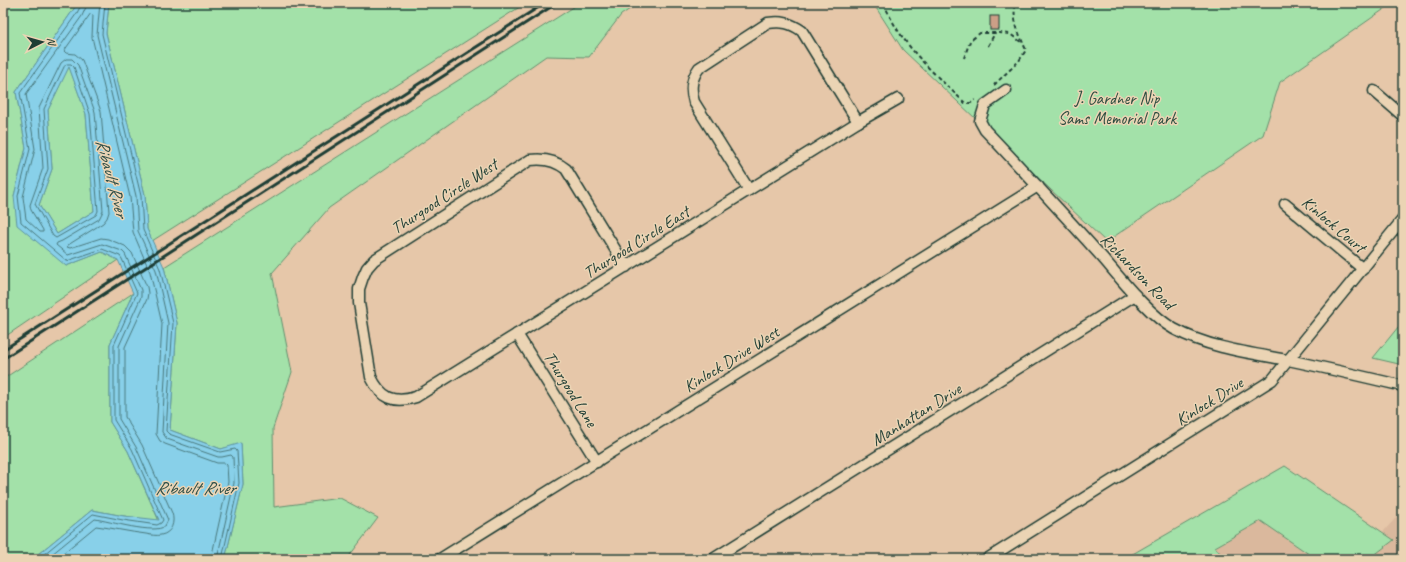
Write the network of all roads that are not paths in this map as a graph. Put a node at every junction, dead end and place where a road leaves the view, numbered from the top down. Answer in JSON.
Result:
{"nodes":[{"id":1,"x":1006,"y":90,"type":"dead end"},
{"id":2,"x":1374,"y":91,"type":"dead end"},
{"id":3,"x":898,"y":99,"type":"dead end"},
{"id":4,"x":1403,"y":116,"type":"edge"},
{"id":5,"x":858,"y":122,"type":"junction"},
{"id":6,"x":1038,"y":186,"type":"junction"},
{"id":7,"x":749,"y":190,"type":"junction"},
{"id":8,"x":1285,"y":204,"type":"dead end"},
{"id":9,"x":1403,"y":219,"type":"edge"},
{"id":10,"x":626,"y":267,"type":"junction"},
{"id":11,"x":1363,"y":269,"type":"junction"},
{"id":12,"x":1136,"y":295,"type":"junction"},
{"id":13,"x":517,"y":334,"type":"junction"},
{"id":14,"x":1289,"y":360,"type":"junction"},
{"id":15,"x":1403,"y":386,"type":"edge"},
{"id":16,"x":387,"y":397,"type":"joint"},
{"id":17,"x":597,"y":462,"type":"junction"},
{"id":18,"x":440,"y":559,"type":"edge"},
{"id":19,"x":713,"y":559,"type":"edge"},
{"id":20,"x":986,"y":559,"type":"edge"}],
"edges":[{"from":1,"to":6,"type":"street","name":"Richardson Road"},
{"from":2,"to":4,"type":"street"},
{"from":3,"to":5,"type":"street","name":"Thurgood Circle East"},
{"from":5,"to":7,"type":"street","name":"Thurgood Circle East"},
{"from":5,"to":7,"type":"street"},
{"from":6,"to":12,"type":"street","name":"Richardson Road"},
{"from":6,"to":17,"type":"street","name":"Kinlock Drive West"},
{"from":7,"to":10,"type":"street","name":"Thurgood Circle East"},
{"from":8,"to":11,"type":"street","name":"Kinlock Court"},
{"from":9,"to":11,"type":"street","name":"Kinlock Drive"},
{"from":10,"to":13,"type":"street","name":"Thurgood Circle East"},
{"from":10,"to":16,"type":"street","name":"Thurgood Circle West"},
{"from":11,"to":14,"type":"street","name":"Kinlock Drive"},
{"from":12,"to":14,"type":"street","name":"Richardson Road"},
{"from":12,"to":19,"type":"street","name":"Manhattan Drive"},
{"from":13,"to":16,"type":"street","name":"Thurgood Circle East"},
{"from":13,"to":17,"type":"street","name":"Thurgood Lane"},
{"from":14,"to":15,"type":"street","name":"Richardson Road"},
{"from":14,"to":20,"type":"street","name":"Kinlock Drive"},
{"from":17,"to":18,"type":"street","name":"Kinlock Drive West"}]}
